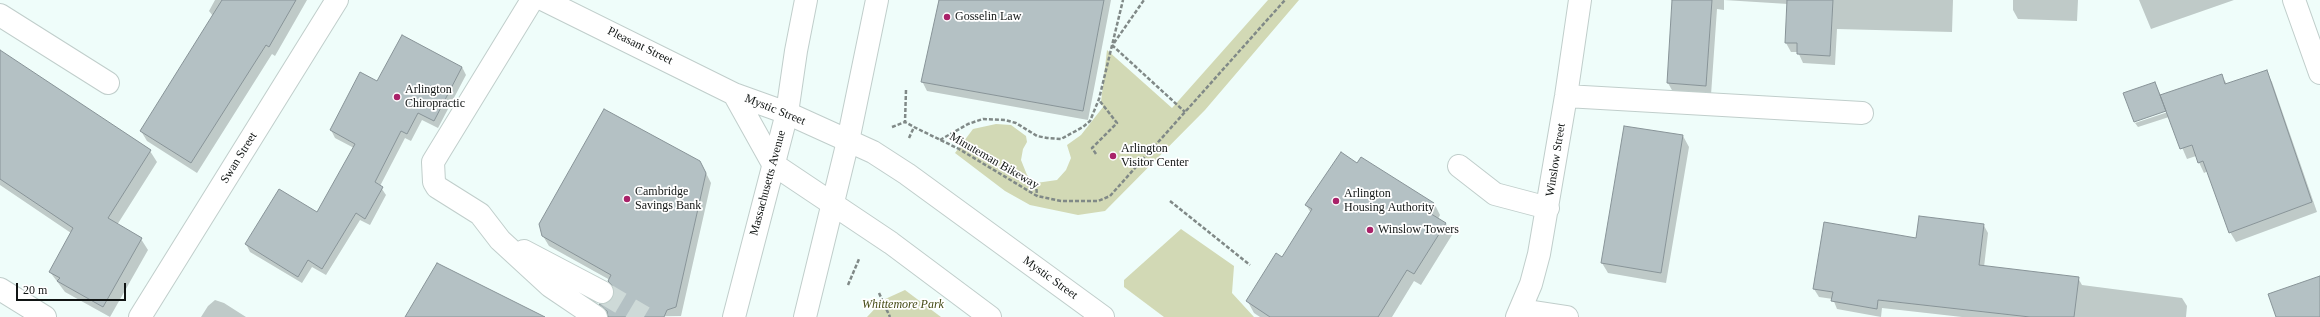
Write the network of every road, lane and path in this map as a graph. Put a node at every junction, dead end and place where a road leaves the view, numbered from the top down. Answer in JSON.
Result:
{"nodes":[{"id":1,"x":337,"y":0,"type":"edge"},
{"id":2,"x":532,"y":0,"type":"edge"},
{"id":3,"x":544,"y":0,"type":"edge"},
{"id":4,"x":806,"y":0,"type":"edge"},
{"id":5,"x":877,"y":0,"type":"edge"},
{"id":6,"x":1123,"y":0,"type":"edge"},
{"id":7,"x":1144,"y":0,"type":"edge"},
{"id":8,"x":1285,"y":0,"type":"edge"},
{"id":9,"x":1580,"y":0,"type":"edge"},
{"id":10,"x":2294,"y":0,"type":"edge"},
{"id":11,"x":0,"y":15,"type":"edge"},
{"id":12,"x":1112,"y":45,"type":"junction"},
{"id":13,"x":2320,"y":73,"type":"edge"},
{"id":14,"x":108,"y":83,"type":"dead end"},
{"id":15,"x":906,"y":90,"type":"dead end"},
{"id":16,"x":734,"y":94,"type":"junction"},
{"id":17,"x":1566,"y":96,"type":"junction"},
{"id":18,"x":1099,"y":99,"type":"junction"},
{"id":19,"x":1185,"y":112,"type":"junction"},
{"id":20,"x":787,"y":113,"type":"junction"},
{"id":21,"x":1862,"y":113,"type":"dead end"},
{"id":22,"x":940,"y":140,"type":"junction"},
{"id":23,"x":848,"y":141,"type":"junction"},
{"id":24,"x":1096,"y":154,"type":"dead end"},
{"id":25,"x":773,"y":164,"type":"junction"},
{"id":26,"x":1459,"y":166,"type":"dead end"},
{"id":27,"x":1036,"y":183,"type":"dead end"},
{"id":28,"x":1037,"y":196,"type":"junction"},
{"id":29,"x":1170,"y":201,"type":"dead end"},
{"id":30,"x":832,"y":202,"type":"junction"},
{"id":31,"x":1548,"y":208,"type":"junction"},
{"id":32,"x":493,"y":231,"type":"junction"},
{"id":33,"x":1250,"y":265,"type":"dead end"},
{"id":34,"x":0,"y":289,"type":"edge"},
{"id":35,"x":602,"y":292,"type":"tunnel mouth"},
{"id":36,"x":879,"y":293,"type":"dead end"},
{"id":37,"x":1519,"y":313,"type":"edge"},
{"id":38,"x":46,"y":317,"type":"edge"},
{"id":39,"x":140,"y":317,"type":"edge"},
{"id":40,"x":596,"y":317,"type":"edge"},
{"id":41,"x":734,"y":317,"type":"edge"},
{"id":42,"x":805,"y":317,"type":"edge"},
{"id":43,"x":890,"y":317,"type":"edge"},
{"id":44,"x":990,"y":317,"type":"edge"},
{"id":45,"x":1103,"y":317,"type":"edge"},
{"id":46,"x":1567,"y":317,"type":"edge"}],
"edges":[{"from":1,"to":39,"type":"main road","name":"Swan Street"},
{"from":2,"to":32,"type":"main road"},
{"from":3,"to":16,"type":"main road","name":"Pleasant Street"},
{"from":4,"to":20,"type":"main road","name":"Massachusetts Avenue"},
{"from":5,"to":23,"type":"main road"},
{"from":6,"to":12,"type":"path"},
{"from":7,"to":12,"type":"path"},
{"from":8,"to":19,"type":"path","name":"Minuteman Bikeway"},
{"from":9,"to":17,"type":"main road","name":"Winslow Street"},
{"from":10,"to":13,"type":"main road"},
{"from":11,"to":14,"type":"main road"},
{"from":12,"to":18,"type":"path"},
{"from":12,"to":19,"type":"path"},
{"from":15,"to":22,"type":"path","name":"Minuteman Bikeway"},
{"from":16,"to":20,"type":"main road","name":"Mystic Street"},
{"from":16,"to":25,"type":"main road","name":"Mystic Street"},
{"from":17,"to":21,"type":"main road"},
{"from":17,"to":31,"type":"main road","name":"Winslow Street"},
{"from":18,"to":22,"type":"path"},
{"from":18,"to":24,"type":"path"},
{"from":19,"to":28,"type":"path","name":"Minuteman Bikeway"},
{"from":20,"to":23,"type":"main road","name":"Mystic Street"},
{"from":20,"to":25,"type":"main road","name":"Massachusetts Avenue"},
{"from":22,"to":28,"type":"path","name":"Minuteman Bikeway"},
{"from":23,"to":30,"type":"main road"},
{"from":23,"to":45,"type":"main road","name":"Mystic Street"},
{"from":25,"to":30,"type":"main road","name":"Mystic Street"},
{"from":25,"to":41,"type":"main road","name":"Massachusetts Avenue"},
{"from":26,"to":31,"type":"main road"},
{"from":27,"to":28,"type":"path"},
{"from":29,"to":33,"type":"path"},
{"from":30,"to":42,"type":"main road"},
{"from":30,"to":44,"type":"main road","name":"Mystic Street"},
{"from":31,"to":37,"type":"main road","name":"Winslow Street"},
{"from":32,"to":35,"type":"main road"},
{"from":32,"to":40,"type":"main road"},
{"from":34,"to":38,"type":"main road"},
{"from":36,"to":43,"type":"path"},
{"from":37,"to":46,"type":"main road"}]}
